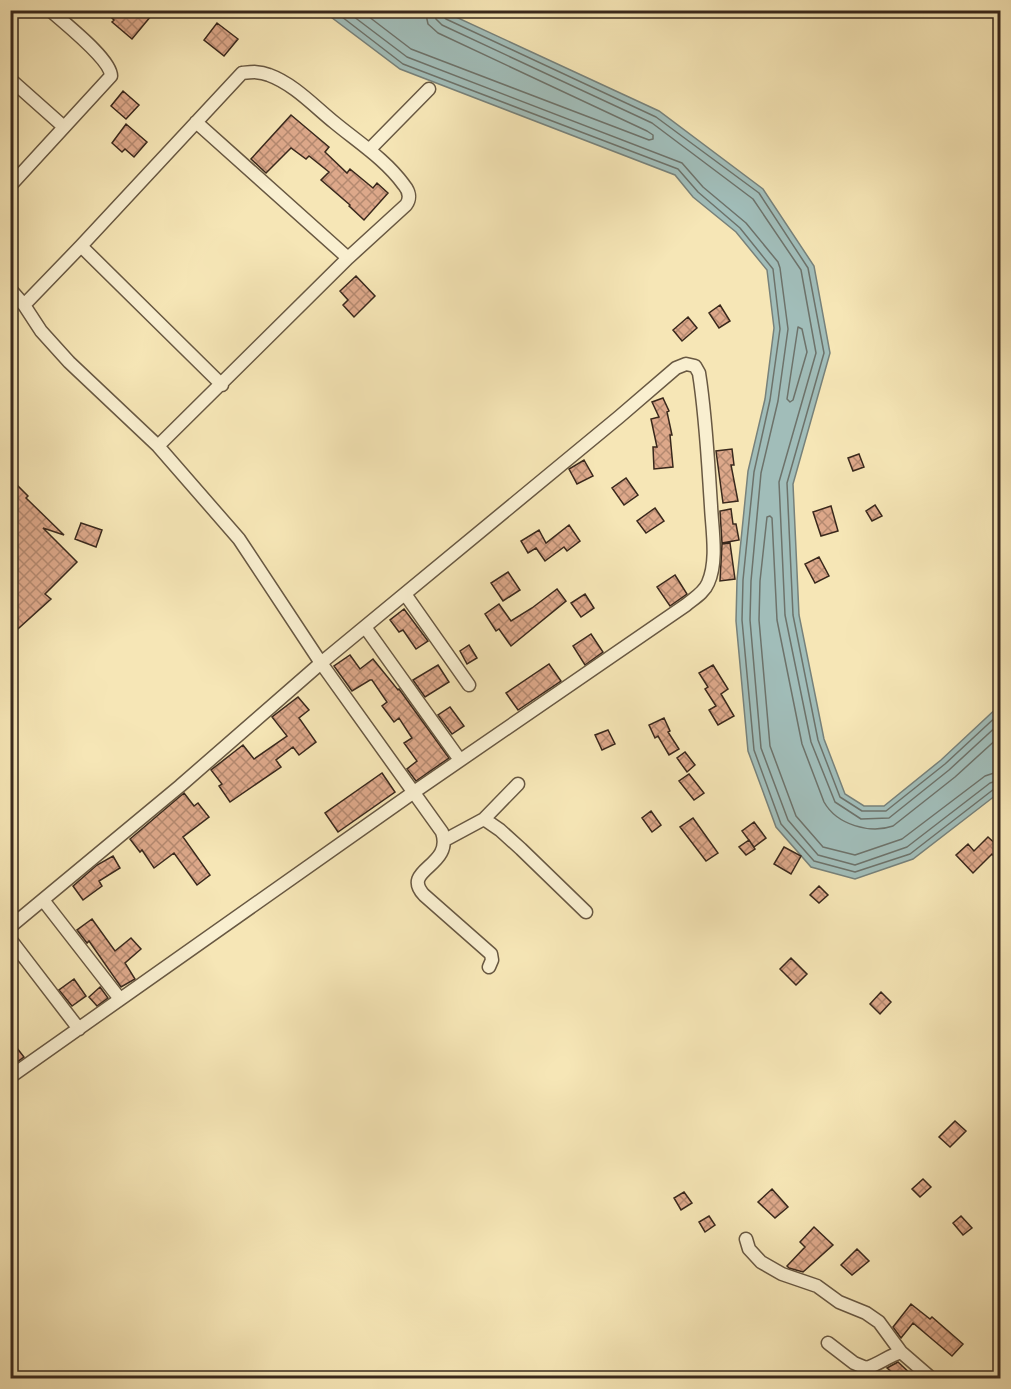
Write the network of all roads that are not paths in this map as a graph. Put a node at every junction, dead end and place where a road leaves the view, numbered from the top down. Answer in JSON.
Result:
{"nodes":[{"id":1,"x":50,"y":10,"type":"edge"},
{"id":2,"x":10,"y":79,"type":"edge"},
{"id":3,"x":429,"y":89,"type":"dead end"},
{"id":4,"x":196,"y":122,"type":"junction"},
{"id":5,"x":64,"y":127,"type":"junction"},
{"id":6,"x":369,"y":150,"type":"junction"},
{"id":7,"x":11,"y":183,"type":"edge"},
{"id":8,"x":81,"y":246,"type":"junction"},
{"id":9,"x":348,"y":258,"type":"junction"},
{"id":10,"x":16,"y":299,"type":"edge"},
{"id":11,"x":222,"y":385,"type":"junction"},
{"id":12,"x":159,"y":446,"type":"junction"},
{"id":13,"x":405,"y":594,"type":"junction"},
{"id":14,"x":365,"y":627,"type":"junction"},
{"id":15,"x":321,"y":663,"type":"junction"},
{"id":16,"x":469,"y":685,"type":"dead end"},
{"id":17,"x":460,"y":760,"type":"junction"},
{"id":18,"x":518,"y":784,"type":"dead end"},
{"id":19,"x":414,"y":792,"type":"junction"},
{"id":20,"x":484,"y":819,"type":"junction"},
{"id":21,"x":445,"y":840,"type":"junction"},
{"id":22,"x":43,"y":900,"type":"junction"},
{"id":23,"x":586,"y":912,"type":"dead end"},
{"id":24,"x":10,"y":927,"type":"edge"},
{"id":25,"x":10,"y":939,"type":"edge"},
{"id":26,"x":489,"y":967,"type":"dead end"},
{"id":27,"x":120,"y":999,"type":"junction"},
{"id":28,"x":79,"y":1029,"type":"junction"},
{"id":29,"x":10,"y":1077,"type":"edge"},
{"id":30,"x":746,"y":1239,"type":"dead end"},
{"id":31,"x":828,"y":1343,"type":"dead end"},
{"id":32,"x":901,"y":1352,"type":"junction"},
{"id":33,"x":931,"y":1378,"type":"edge"}],
"edges":[{"from":1,"to":5,"type":"street"},
{"from":2,"to":5,"type":"street"},
{"from":3,"to":6,"type":"street"},
{"from":4,"to":6,"type":"street"},
{"from":4,"to":8,"type":"street"},
{"from":4,"to":9,"type":"street"},
{"from":5,"to":7,"type":"street"},
{"from":6,"to":9,"type":"street"},
{"from":8,"to":10,"type":"street"},
{"from":8,"to":11,"type":"street"},
{"from":9,"to":11,"type":"street"},
{"from":10,"to":12,"type":"street"},
{"from":11,"to":12,"type":"street"},
{"from":12,"to":15,"type":"street"},
{"from":13,"to":14,"type":"street"},
{"from":13,"to":16,"type":"street"},
{"from":13,"to":17,"type":"street"},
{"from":14,"to":15,"type":"street"},
{"from":14,"to":17,"type":"street"},
{"from":15,"to":19,"type":"street"},
{"from":15,"to":22,"type":"street"},
{"from":17,"to":19,"type":"street"},
{"from":18,"to":20,"type":"street"},
{"from":19,"to":21,"type":"street"},
{"from":19,"to":27,"type":"street"},
{"from":20,"to":21,"type":"street"},
{"from":20,"to":23,"type":"street"},
{"from":21,"to":26,"type":"street"},
{"from":22,"to":24,"type":"street"},
{"from":22,"to":27,"type":"street"},
{"from":25,"to":28,"type":"street"},
{"from":27,"to":28,"type":"street"},
{"from":28,"to":29,"type":"street"},
{"from":30,"to":32,"type":"street"},
{"from":31,"to":32,"type":"street"},
{"from":32,"to":33,"type":"street"}]}
